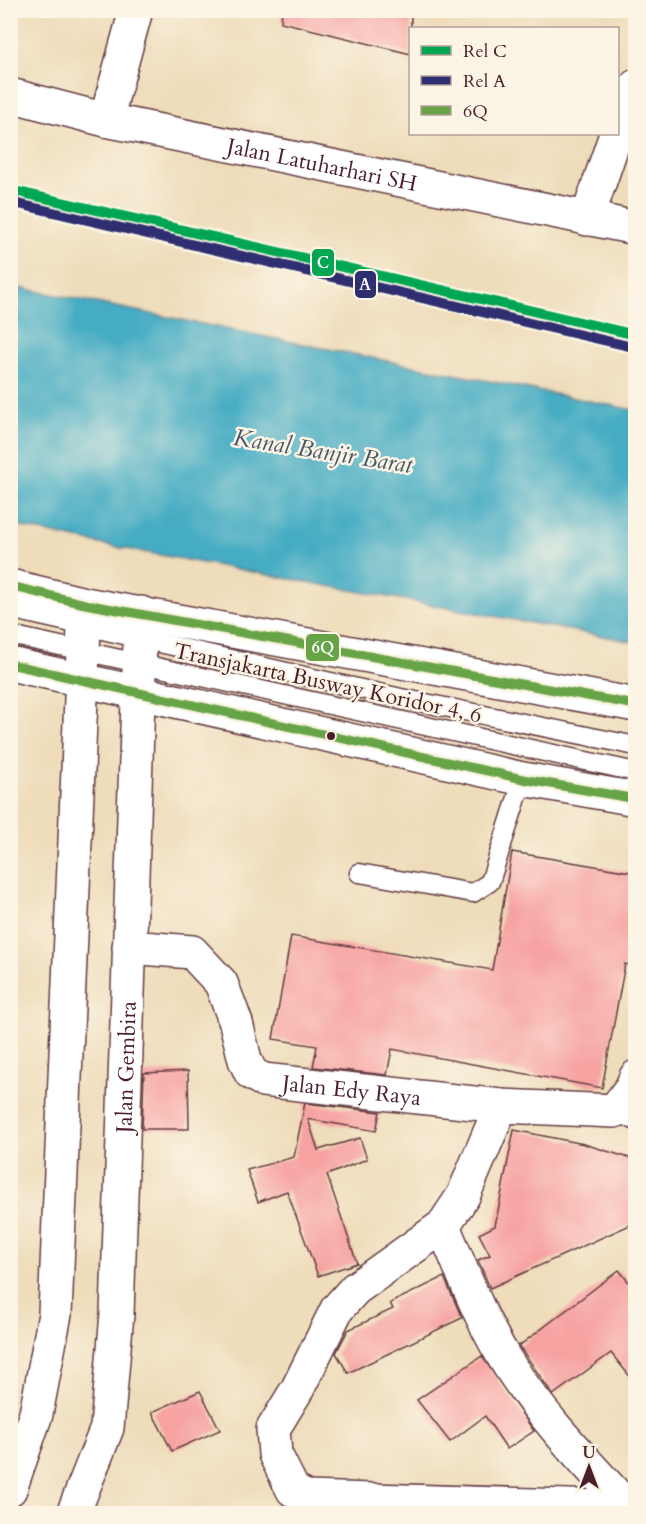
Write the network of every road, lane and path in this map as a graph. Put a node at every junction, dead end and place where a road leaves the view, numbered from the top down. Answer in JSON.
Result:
{"nodes":[{"id":1,"x":136,"y":10,"type":"edge"},
{"id":2,"x":636,"y":86,"type":"edge"},
{"id":3,"x":10,"y":95,"type":"edge"},
{"id":4,"x":106,"y":120,"type":"junction"},
{"id":5,"x":619,"y":127,"type":"edge"},
{"id":6,"x":616,"y":135,"type":"edge"},
{"id":7,"x":587,"y":219,"type":"junction"},
{"id":8,"x":636,"y":228,"type":"edge"},
{"id":9,"x":10,"y":586,"type":"edge"},
{"id":10,"x":10,"y":609,"type":"edge"},
{"id":11,"x":10,"y":635,"type":"edge"},
{"id":12,"x":111,"y":644,"type":"junction"},
{"id":13,"x":10,"y":664,"type":"edge"},
{"id":14,"x":636,"y":705,"type":"edge"},
{"id":15,"x":636,"y":746,"type":"edge"},
{"id":16,"x":636,"y":772,"type":"edge"},
{"id":17,"x":523,"y":779,"type":"junction"},
{"id":18,"x":636,"y":799,"type":"edge"},
{"id":19,"x":359,"y":873,"type":"dead end"},
{"id":20,"x":129,"y":947,"type":"junction"},
{"id":21,"x":636,"y":1077,"type":"edge"},
{"id":22,"x":501,"y":1106,"type":"junction"},
{"id":23,"x":625,"y":1116,"type":"edge"},
{"id":24,"x":443,"y":1226,"type":"junction"},
{"id":25,"x":10,"y":1490,"type":"edge"},
{"id":26,"x":631,"y":1508,"type":"edge"},
{"id":27,"x":73,"y":1514,"type":"edge"}],
"edges":[{"from":1,"to":4,"type":"main road"},
{"from":2,"to":5,"type":"main road"},
{"from":3,"to":4,"type":"main road","name":"Jalan Latuharhari SH"},
{"from":4,"to":7,"type":"main road","name":"Jalan Latuharhari SH"},
{"from":6,"to":7,"type":"main road"},
{"from":7,"to":8,"type":"main road","name":"Jalan Latuharhari SH"},
{"from":9,"to":12,"type":"main road"},
{"from":10,"to":12,"type":"lane","name":"Transjakarta Busway Koridor 4, 6"},
{"from":11,"to":12,"type":"lane","name":"Transjakarta Busway Koridor 4, 6"},
{"from":12,"to":13,"type":"main road"},
{"from":12,"to":14,"type":"main road"},
{"from":12,"to":15,"type":"lane"},
{"from":12,"to":16,"type":"lane","name":"Transjakarta Busway Koridor 4, 6"},
{"from":12,"to":17,"type":"main road"},
{"from":12,"to":20,"type":"main road","name":"Jalan Gembira"},
{"from":12,"to":25,"type":"main road"},
{"from":17,"to":18,"type":"main road"},
{"from":17,"to":19,"type":"lane"},
{"from":20,"to":22,"type":"main road","name":"Jalan Edy Raya"},
{"from":20,"to":27,"type":"main road","name":"Jalan Gembira"},
{"from":21,"to":23,"type":"main road","name":"Jalan Edy Raya"},
{"from":22,"to":23,"type":"main road","name":"Jalan Edy Raya"},
{"from":22,"to":24,"type":"main road"},
{"from":24,"to":26,"type":"main road"},
{"from":24,"to":26,"type":"main road"}]}
